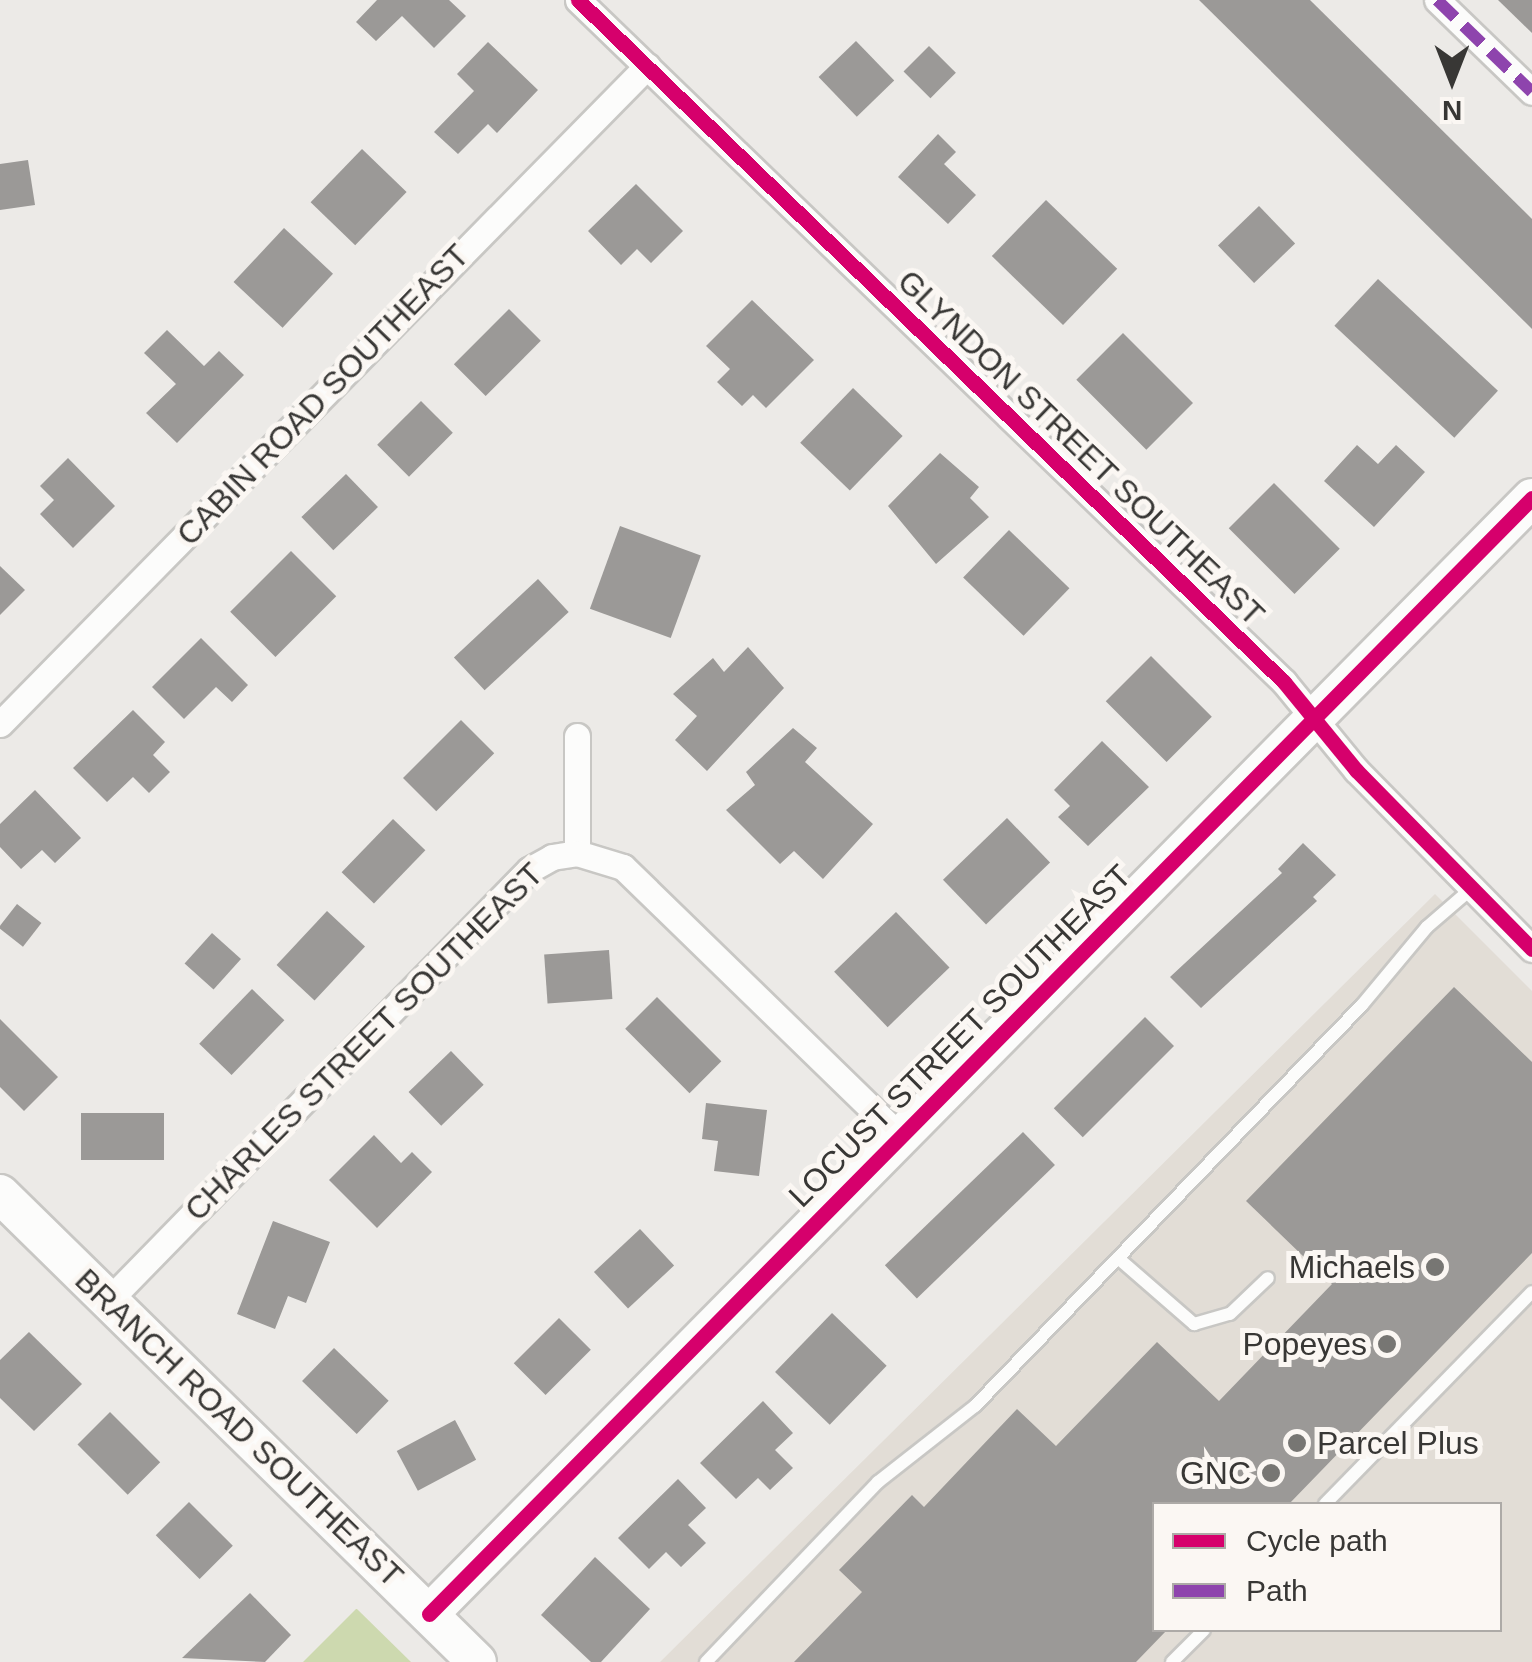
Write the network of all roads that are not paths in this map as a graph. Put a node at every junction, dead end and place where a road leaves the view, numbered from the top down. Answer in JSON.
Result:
{"nodes":[{"id":1,"x":578,"y":0,"type":"edge"},
{"id":2,"x":1437,"y":0,"type":"edge"},
{"id":3,"x":647,"y":66,"type":"junction"},
{"id":4,"x":1532,"y":92,"type":"edge"},
{"id":5,"x":1532,"y":498,"type":"edge"},
{"id":6,"x":1314,"y":719,"type":"junction"},
{"id":7,"x":0,"y":724,"type":"edge"},
{"id":8,"x":577,"y":736,"type":"dead end"},
{"id":9,"x":578,"y":853,"type":"junction"},
{"id":10,"x":1471,"y":890,"type":"junction"},
{"id":11,"x":1529,"y":940,"type":"edge"},
{"id":12,"x":899,"y":1135,"type":"junction"},
{"id":13,"x":0,"y":1194,"type":"edge"},
{"id":14,"x":1118,"y":1258,"type":"junction"},
{"id":15,"x":1268,"y":1278,"type":"dead end"},
{"id":16,"x":1532,"y":1292,"type":"edge"},
{"id":17,"x":109,"y":1300,"type":"junction"},
{"id":18,"x":1328,"y":1502,"type":"edge"},
{"id":19,"x":429,"y":1614,"type":"junction"},
{"id":20,"x":1202,"y":1632,"type":"edge"},
{"id":21,"x":477,"y":1662,"type":"edge"},
{"id":22,"x":706,"y":1662,"type":"edge"},
{"id":23,"x":1172,"y":1662,"type":"edge"}],
"edges":[{"from":1,"to":3,"type":"street","name":"GLYNDON STREET SOUTHEAST"},
{"from":2,"to":4,"type":"street"},
{"from":3,"to":6,"type":"street","name":"GLYNDON STREET SOUTHEAST"},
{"from":3,"to":7,"type":"street","name":"CABIN ROAD SOUTHEAST"},
{"from":5,"to":6,"type":"street","name":"LOCUST STREET SOUTHEAST"},
{"from":6,"to":10,"type":"street","name":"GLYNDON STREET SOUTHEAST"},
{"from":6,"to":12,"type":"street","name":"LOCUST STREET SOUTHEAST"},
{"from":8,"to":9,"type":"street"},
{"from":9,"to":12,"type":"street","name":"CHARLES STREET SOUTHEAST"},
{"from":9,"to":17,"type":"street","name":"CHARLES STREET SOUTHEAST"},
{"from":10,"to":11,"type":"street","name":"GLYNDON STREET SOUTHEAST"},
{"from":10,"to":14,"type":"lane"},
{"from":12,"to":19,"type":"street","name":"LOCUST STREET SOUTHEAST"},
{"from":13,"to":17,"type":"street","name":"BRANCH ROAD SOUTHEAST"},
{"from":14,"to":15,"type":"lane"},
{"from":14,"to":22,"type":"lane"},
{"from":16,"to":18,"type":"lane"},
{"from":17,"to":19,"type":"street","name":"BRANCH ROAD SOUTHEAST"},
{"from":19,"to":21,"type":"street","name":"BRANCH ROAD SOUTHEAST"},
{"from":20,"to":23,"type":"lane"}]}
